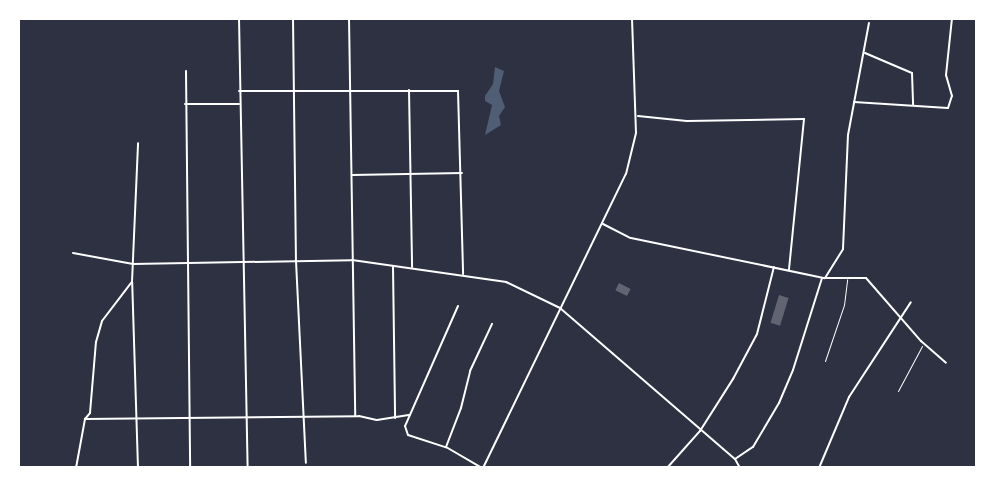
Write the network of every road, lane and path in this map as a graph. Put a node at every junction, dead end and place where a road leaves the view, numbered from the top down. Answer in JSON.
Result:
{"nodes":[{"id":1,"x":239,"y":18,"type":"edge"},
{"id":2,"x":293,"y":18,"type":"edge"},
{"id":3,"x":349,"y":18,"type":"edge"},
{"id":4,"x":633,"y":18,"type":"edge"},
{"id":5,"x":951,"y":18,"type":"edge"},
{"id":6,"x":869,"y":23,"type":"dead end"},
{"id":7,"x":865,"y":53,"type":"junction"},
{"id":8,"x":186,"y":71,"type":"dead end"},
{"id":9,"x":350,"y":90,"type":"junction"},
{"id":10,"x":410,"y":90,"type":"junction"},
{"id":11,"x":239,"y":91,"type":"junction"},
{"id":12,"x":294,"y":91,"type":"junction"},
{"id":13,"x":854,"y":102,"type":"junction"},
{"id":14,"x":239,"y":104,"type":"junction"},
{"id":15,"x":185,"y":105,"type":"junction"},
{"id":16,"x":913,"y":105,"type":"junction"},
{"id":17,"x":636,"y":116,"type":"junction"},
{"id":18,"x":138,"y":143,"type":"dead end"},
{"id":19,"x":462,"y":173,"type":"junction"},
{"id":20,"x":410,"y":174,"type":"junction"},
{"id":21,"x":352,"y":175,"type":"junction"},
{"id":22,"x":603,"y":225,"type":"junction"},
{"id":23,"x":73,"y":252,"type":"dead end"},
{"id":24,"x":352,"y":260,"type":"junction"},
{"id":25,"x":296,"y":261,"type":"junction"},
{"id":26,"x":244,"y":262,"type":"junction"},
{"id":27,"x":133,"y":264,"type":"junction"},
{"id":28,"x":186,"y":264,"type":"junction"},
{"id":29,"x":393,"y":267,"type":"junction"},
{"id":30,"x":774,"y":267,"type":"junction"},
{"id":31,"x":412,"y":268,"type":"junction"},
{"id":32,"x":789,"y":270,"type":"junction"},
{"id":33,"x":463,"y":275,"type":"junction"},
{"id":34,"x":824,"y":278,"type":"junction"},
{"id":35,"x":847,"y":279,"type":"junction"},
{"id":36,"x":132,"y":282,"type":"junction"},
{"id":37,"x":911,"y":302,"type":"dead end"},
{"id":38,"x":458,"y":306,"type":"dead end"},
{"id":39,"x":560,"y":308,"type":"junction"},
{"id":40,"x":903,"y":317,"type":"junction"},
{"id":41,"x":492,"y":324,"type":"dead end"},
{"id":42,"x":923,"y":343,"type":"junction"},
{"id":43,"x":825,"y":362,"type":"dead end"},
{"id":44,"x":946,"y":363,"type":"dead end"},
{"id":45,"x":898,"y":391,"type":"dead end"},
{"id":46,"x":409,"y":415,"type":"junction"},
{"id":47,"x":355,"y":416,"type":"junction"},
{"id":48,"x":190,"y":418,"type":"junction"},
{"id":49,"x":246,"y":418,"type":"junction"},
{"id":50,"x":302,"y":418,"type":"junction"},
{"id":51,"x":395,"y":418,"type":"junction"},
{"id":52,"x":85,"y":419,"type":"junction"},
{"id":53,"x":136,"y":420,"type":"junction"},
{"id":54,"x":700,"y":431,"type":"junction"},
{"id":55,"x":446,"y":447,"type":"junction"},
{"id":56,"x":735,"y":459,"type":"junction"},
{"id":57,"x":306,"y":463,"type":"dead end"},
{"id":58,"x":76,"y":468,"type":"edge"},
{"id":59,"x":138,"y":468,"type":"edge"},
{"id":60,"x":190,"y":468,"type":"edge"},
{"id":61,"x":248,"y":468,"type":"edge"},
{"id":62,"x":482,"y":468,"type":"edge"},
{"id":63,"x":667,"y":468,"type":"edge"},
{"id":64,"x":740,"y":468,"type":"edge"},
{"id":65,"x":819,"y":468,"type":"edge"}],
"edges":[{"from":1,"to":11,"type":"street"},
{"from":2,"to":12,"type":"street"},
{"from":3,"to":9,"type":"street"},
{"from":4,"to":17,"type":"street"},
{"from":5,"to":16,"type":"street"},
{"from":6,"to":7,"type":"street"},
{"from":7,"to":13,"type":"street"},
{"from":7,"to":16,"type":"street"},
{"from":8,"to":15,"type":"street"},
{"from":9,"to":10,"type":"street"},
{"from":9,"to":12,"type":"street"},
{"from":9,"to":21,"type":"street"},
{"from":10,"to":19,"type":"street"},
{"from":10,"to":20,"type":"street"},
{"from":11,"to":12,"type":"street"},
{"from":11,"to":14,"type":"street"},
{"from":12,"to":25,"type":"street"},
{"from":13,"to":16,"type":"street"},
{"from":13,"to":34,"type":"street"},
{"from":14,"to":15,"type":"street"},
{"from":14,"to":26,"type":"street"},
{"from":15,"to":28,"type":"street"},
{"from":17,"to":22,"type":"street"},
{"from":17,"to":32,"type":"street"},
{"from":18,"to":27,"type":"street"},
{"from":19,"to":20,"type":"street"},
{"from":19,"to":33,"type":"street"},
{"from":20,"to":21,"type":"street"},
{"from":20,"to":31,"type":"street"},
{"from":21,"to":24,"type":"street"},
{"from":22,"to":30,"type":"street"},
{"from":22,"to":39,"type":"street"},
{"from":23,"to":27,"type":"street"},
{"from":24,"to":25,"type":"street"},
{"from":24,"to":29,"type":"street"},
{"from":24,"to":47,"type":"street"},
{"from":25,"to":26,"type":"street"},
{"from":25,"to":50,"type":"street"},
{"from":26,"to":28,"type":"street"},
{"from":26,"to":49,"type":"street"},
{"from":27,"to":28,"type":"street"},
{"from":27,"to":36,"type":"street"},
{"from":28,"to":48,"type":"street"},
{"from":29,"to":31,"type":"street"},
{"from":29,"to":51,"type":"street"},
{"from":30,"to":32,"type":"street"},
{"from":30,"to":54,"type":"street"},
{"from":31,"to":33,"type":"street"},
{"from":32,"to":34,"type":"street"},
{"from":33,"to":39,"type":"street"},
{"from":34,"to":35,"type":"street"},
{"from":34,"to":56,"type":"street"},
{"from":35,"to":40,"type":"street"},
{"from":35,"to":43,"type":"lane"},
{"from":36,"to":52,"type":"street"},
{"from":36,"to":53,"type":"street"},
{"from":37,"to":40,"type":"street"},
{"from":38,"to":46,"type":"street"},
{"from":39,"to":54,"type":"street"},
{"from":39,"to":62,"type":"street"},
{"from":40,"to":42,"type":"street"},
{"from":40,"to":65,"type":"street"},
{"from":41,"to":55,"type":"street"},
{"from":42,"to":44,"type":"street"},
{"from":42,"to":45,"type":"lane"},
{"from":46,"to":51,"type":"street"},
{"from":46,"to":55,"type":"street"},
{"from":47,"to":50,"type":"street"},
{"from":47,"to":51,"type":"street"},
{"from":48,"to":49,"type":"street"},
{"from":48,"to":53,"type":"street"},
{"from":48,"to":60,"type":"street"},
{"from":49,"to":50,"type":"street"},
{"from":49,"to":61,"type":"street"},
{"from":50,"to":57,"type":"street"},
{"from":52,"to":53,"type":"street"},
{"from":52,"to":58,"type":"street"},
{"from":53,"to":59,"type":"street"},
{"from":54,"to":56,"type":"street"},
{"from":54,"to":63,"type":"street"},
{"from":55,"to":62,"type":"street"},
{"from":56,"to":64,"type":"street"}]}
